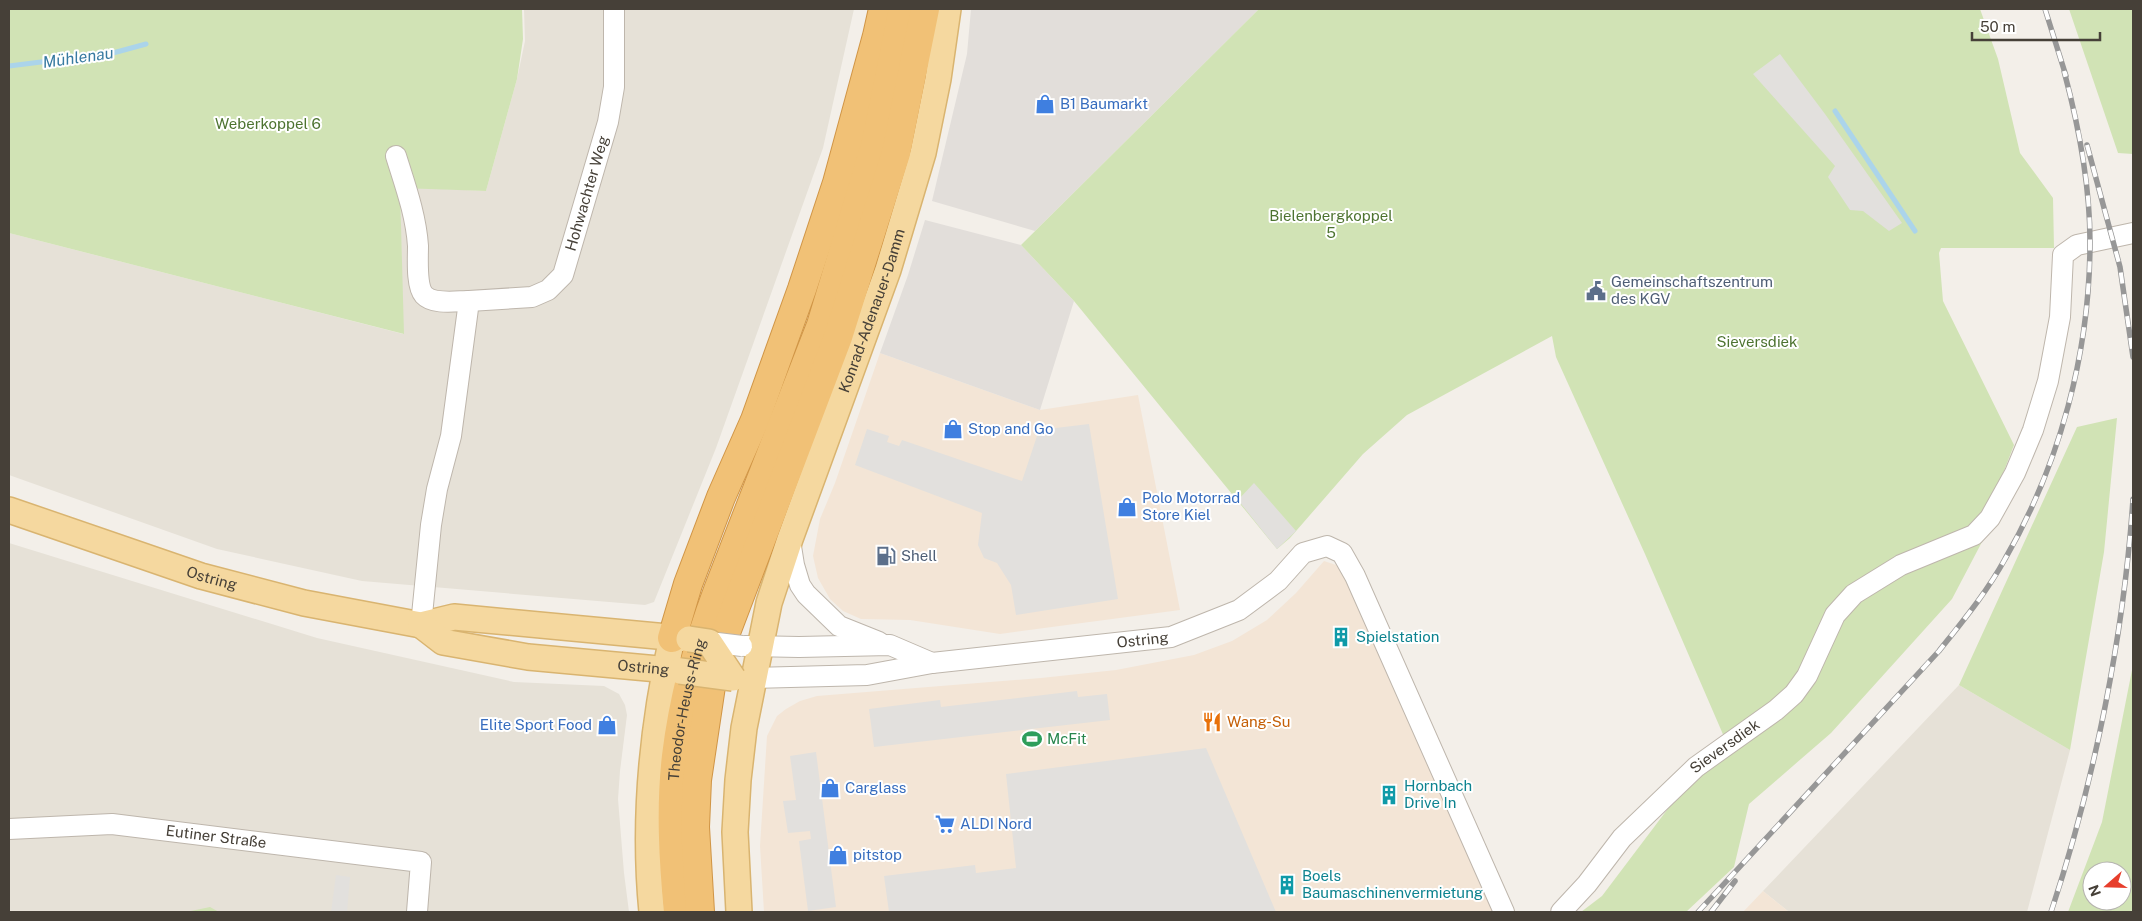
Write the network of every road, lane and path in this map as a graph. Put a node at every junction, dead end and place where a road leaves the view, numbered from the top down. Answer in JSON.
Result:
{"nodes":[{"id":1,"x":614,"y":9,"type":"edge"},
{"id":2,"x":883,"y":9,"type":"edge"},
{"id":3,"x":903,"y":9,"type":"edge"},
{"id":4,"x":925,"y":9,"type":"edge"},
{"id":5,"x":948,"y":9,"type":"edge"},
{"id":6,"x":396,"y":156,"type":"dead end"},
{"id":7,"x":2133,"y":233,"type":"edge"},
{"id":8,"x":469,"y":301,"type":"junction"},
{"id":9,"x":9,"y":510,"type":"edge"},
{"id":10,"x":767,"y":526,"type":"junction"},
{"id":11,"x":421,"y":625,"type":"junction"},
{"id":12,"x":690,"y":640,"type":"junction"},
{"id":13,"x":885,"y":645,"type":"junction"},
{"id":14,"x":751,"y":646,"type":"junction"},
{"id":15,"x":932,"y":663,"type":"junction"},
{"id":16,"x":672,"y":670,"type":"junction"},
{"id":17,"x":744,"y":678,"type":"junction"},
{"id":18,"x":720,"y":819,"type":"junction"},
{"id":19,"x":9,"y":828,"type":"edge"},
{"id":20,"x":736,"y":883,"type":"junction"},
{"id":21,"x":417,"y":912,"type":"edge"},
{"id":22,"x":652,"y":912,"type":"edge"},
{"id":23,"x":678,"y":912,"type":"edge"},
{"id":24,"x":700,"y":912,"type":"edge"},
{"id":25,"x":724,"y":912,"type":"edge"},
{"id":26,"x":739,"y":912,"type":"edge"},
{"id":27,"x":1504,"y":912,"type":"edge"},
{"id":28,"x":1561,"y":912,"type":"edge"}],
"edges":[{"from":1,"to":8,"type":"street","name":"Hohwachter Weg"},
{"from":2,"to":12,"type":"highway"},
{"from":3,"to":10,"type":"highway","name":"Konrad-Adenauer-Damm"},
{"from":4,"to":10,"type":"highway","name":"Konrad-Adenauer-Damm"},
{"from":5,"to":10,"type":"main road","name":"Konrad-Adenauer-Damm"},
{"from":6,"to":8,"type":"street","name":"Hohwachter Weg"},
{"from":7,"to":28,"type":"street","name":"Sieversdiek"},
{"from":8,"to":11,"type":"street"},
{"from":9,"to":11,"type":"main road","name":"Ostring"},
{"from":10,"to":13,"type":"street","name":"Ostring"},
{"from":10,"to":14,"type":"main road","name":"Konrad-Adenauer-Damm"},
{"from":10,"to":23,"type":"highway","name":"Theodor-Heuss-Ring"},
{"from":10,"to":24,"type":"highway","name":"Theodor-Heuss-Ring"},
{"from":11,"to":12,"type":"main road","name":"Ostring"},
{"from":11,"to":16,"type":"main road","name":"Ostring"},
{"from":12,"to":14,"type":"street","name":"Ostring","bridge":true},
{"from":12,"to":16,"type":"main road"},
{"from":12,"to":17,"type":"main road","bridge":true},
{"from":13,"to":14,"type":"street","name":"Ostring"},
{"from":13,"to":15,"type":"street","name":"Ostring"},
{"from":14,"to":17,"type":"main road"},
{"from":15,"to":17,"type":"street","name":"Ostring"},
{"from":15,"to":27,"type":"street","name":"Ostring"},
{"from":16,"to":17,"type":"main road","name":"Ostring","bridge":true},
{"from":16,"to":22,"type":"main road","name":"Theodor-Heuss-Ring"},
{"from":17,"to":18,"type":"main road"},
{"from":17,"to":20,"type":"main road"},
{"from":18,"to":20,"type":"main road"},
{"from":18,"to":25,"type":"main road"},
{"from":19,"to":21,"type":"street","name":"Eutiner Straße"},
{"from":20,"to":26,"type":"main road"}]}
